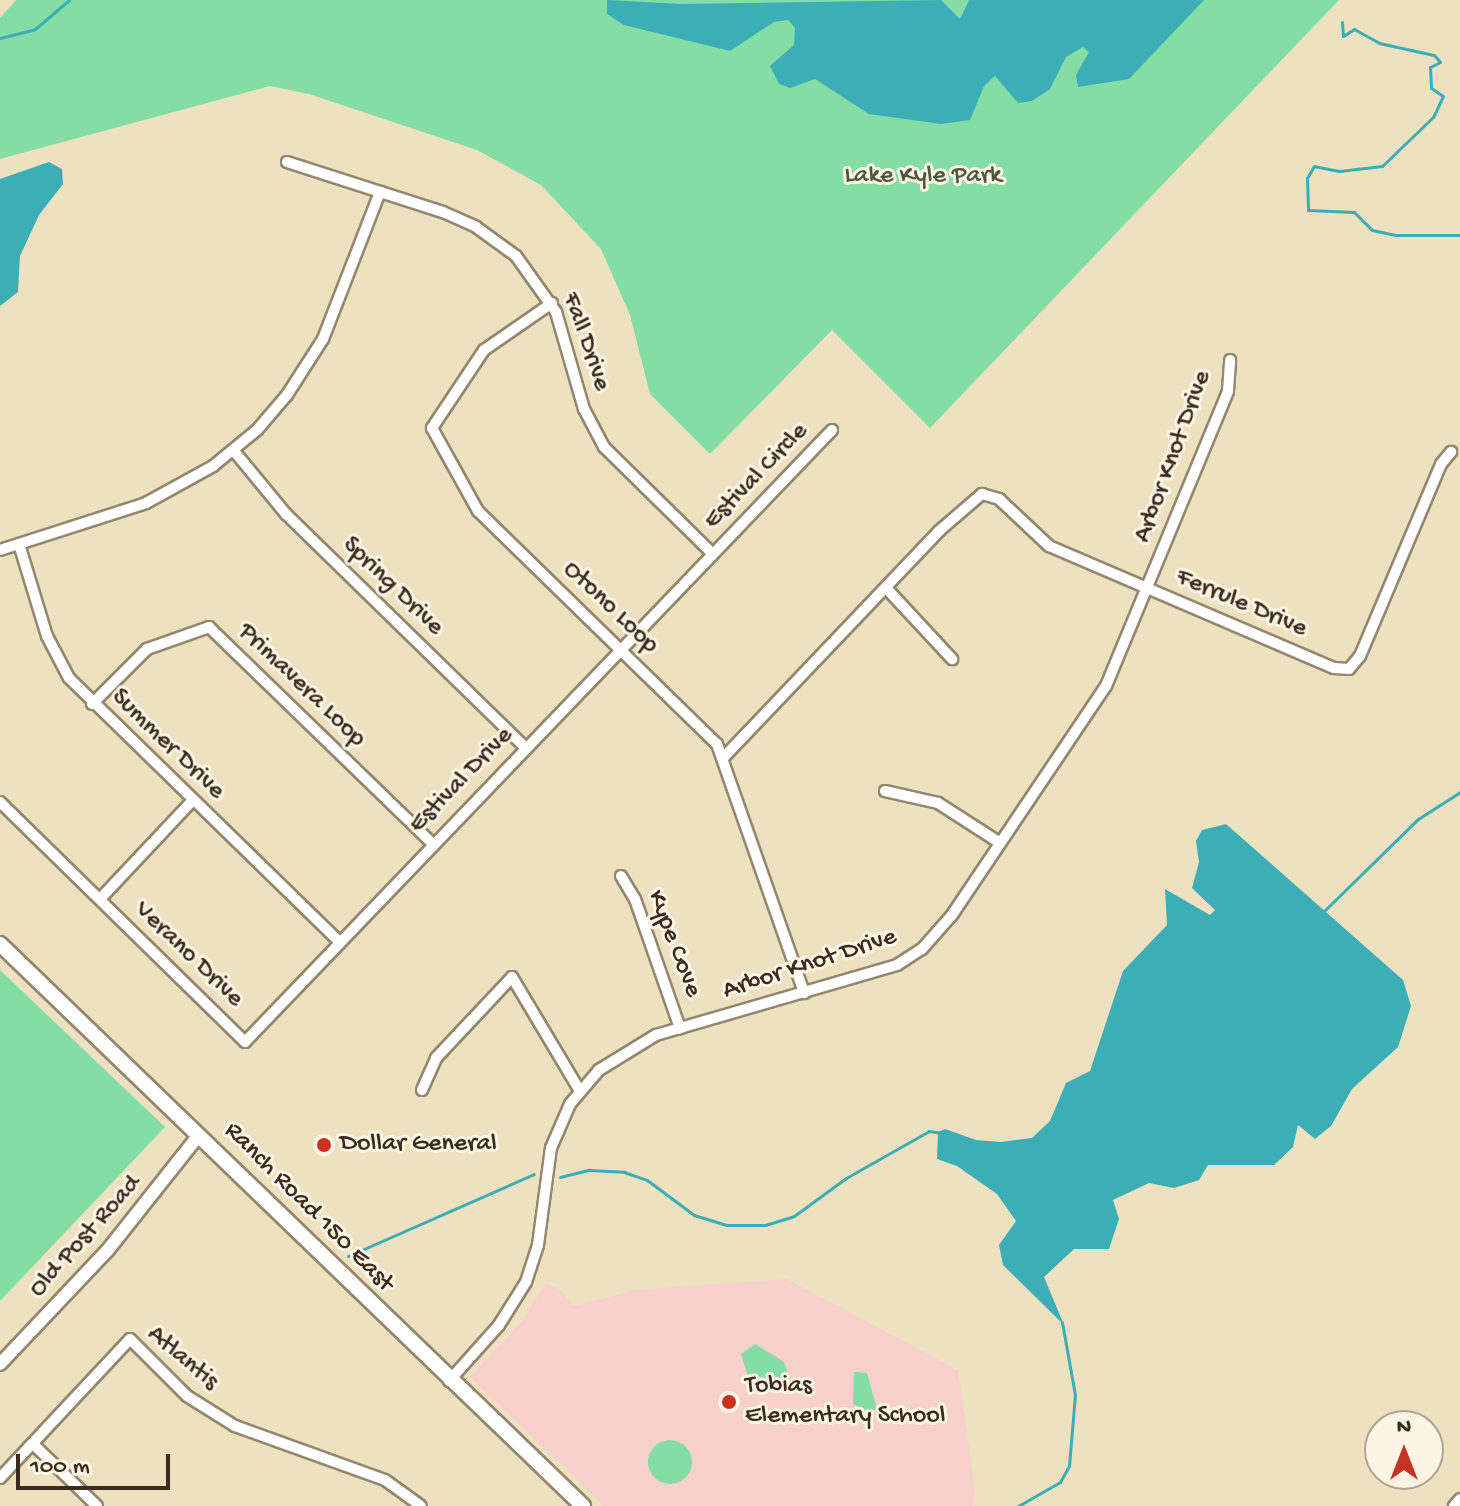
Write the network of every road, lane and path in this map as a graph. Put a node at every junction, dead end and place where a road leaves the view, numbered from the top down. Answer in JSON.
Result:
{"nodes":[{"id":1,"x":287,"y":162,"type":"dead end"},
{"id":2,"x":380,"y":192,"type":"junction"},
{"id":3,"x":552,"y":303,"type":"junction"},
{"id":4,"x":1230,"y":360,"type":"dead end"},
{"id":5,"x":832,"y":430,"type":"dead end"},
{"id":6,"x":234,"y":451,"type":"junction"},
{"id":7,"x":1451,"y":452,"type":"dead end"},
{"id":8,"x":19,"y":544,"type":"junction"},
{"id":9,"x":0,"y":550,"type":"edge"},
{"id":10,"x":713,"y":554,"type":"junction"},
{"id":11,"x":1148,"y":588,"type":"junction"},
{"id":12,"x":887,"y":589,"type":"junction"},
{"id":13,"x":620,"y":650,"type":"junction"},
{"id":14,"x":952,"y":659,"type":"dead end"},
{"id":15,"x":92,"y":704,"type":"junction"},
{"id":16,"x":525,"y":747,"type":"junction"},
{"id":17,"x":724,"y":757,"type":"junction"},
{"id":18,"x":885,"y":791,"type":"dead end"},
{"id":19,"x":192,"y":801,"type":"junction"},
{"id":20,"x":0,"y":802,"type":"edge"},
{"id":21,"x":432,"y":843,"type":"junction"},
{"id":22,"x":1000,"y":843,"type":"junction"},
{"id":23,"x":621,"y":876,"type":"dead end"},
{"id":24,"x":100,"y":899,"type":"junction"},
{"id":25,"x":340,"y":942,"type":"junction"},
{"id":26,"x":0,"y":944,"type":"edge"},
{"id":27,"x":804,"y":993,"type":"junction"},
{"id":28,"x":680,"y":1028,"type":"junction"},
{"id":29,"x":245,"y":1042,"type":"joint"},
{"id":30,"x":422,"y":1090,"type":"dead end"},
{"id":31,"x":580,"y":1091,"type":"junction"},
{"id":32,"x":199,"y":1135,"type":"junction"},
{"id":33,"x":0,"y":1364,"type":"edge"},
{"id":34,"x":449,"y":1381,"type":"junction"},
{"id":35,"x":33,"y":1444,"type":"junction"},
{"id":36,"x":0,"y":1478,"type":"edge"},
{"id":37,"x":1460,"y":1499,"type":"edge"},
{"id":38,"x":97,"y":1506,"type":"edge"},
{"id":39,"x":421,"y":1506,"type":"edge"},
{"id":40,"x":583,"y":1506,"type":"edge"},
{"id":41,"x":1454,"y":1506,"type":"edge"}],
"edges":[{"from":1,"to":2,"type":"street","name":"Fall Drive"},
{"from":2,"to":3,"type":"street","name":"Fall Drive"},
{"from":2,"to":6,"type":"street"},
{"from":3,"to":10,"type":"street","name":"Fall Drive"},
{"from":3,"to":13,"type":"street","name":"Otono Loop"},
{"from":4,"to":11,"type":"street","name":"Arbor Knot Drive"},
{"from":5,"to":10,"type":"street","name":"Estival Circle"},
{"from":6,"to":8,"type":"street"},
{"from":6,"to":16,"type":"street","name":"Spring Drive"},
{"from":7,"to":11,"type":"street","name":"Ferrule Drive"},
{"from":8,"to":9,"type":"street"},
{"from":8,"to":15,"type":"street","name":"Summer Drive"},
{"from":10,"to":13,"type":"street","name":"Estival Drive"},
{"from":11,"to":12,"type":"street","name":"Ferrule Drive"},
{"from":11,"to":22,"type":"street","name":"Arbor Knot Drive"},
{"from":12,"to":14,"type":"street"},
{"from":12,"to":17,"type":"street","name":"Ferrule Drive"},
{"from":13,"to":16,"type":"street","name":"Estival Drive"},
{"from":13,"to":17,"type":"street","name":"Otono Loop"},
{"from":15,"to":19,"type":"street","name":"Summer Drive"},
{"from":15,"to":21,"type":"street","name":"Primavera Loop"},
{"from":16,"to":21,"type":"street","name":"Estival Drive"},
{"from":17,"to":27,"type":"street","name":"Otono Loop"},
{"from":18,"to":22,"type":"street"},
{"from":19,"to":24,"type":"street"},
{"from":19,"to":25,"type":"street","name":"Summer Drive"},
{"from":20,"to":24,"type":"street","name":"Verano Drive"},
{"from":21,"to":25,"type":"street","name":"Estival Drive"},
{"from":22,"to":27,"type":"street","name":"Arbor Knot Drive"},
{"from":23,"to":28,"type":"street","name":"Kype Cove"},
{"from":24,"to":29,"type":"street","name":"Verano Drive"},
{"from":25,"to":29,"type":"street","name":"Estival Drive"},
{"from":26,"to":32,"type":"main road","name":"Ranch Road 150 East"},
{"from":27,"to":28,"type":"street","name":"Arbor Knot Drive"},
{"from":28,"to":31,"type":"street","name":"Arbor Knot Drive"},
{"from":30,"to":31,"type":"street"},
{"from":31,"to":34,"type":"street","name":"Arbor Knot Drive"},
{"from":32,"to":33,"type":"street","name":"Old Post Road"},
{"from":32,"to":34,"type":"main road","name":"Ranch Road 150 East"},
{"from":34,"to":40,"type":"main road","name":"Ranch Road 150 East"},
{"from":35,"to":36,"type":"street","name":"Atlantis"},
{"from":35,"to":38,"type":"street"},
{"from":35,"to":39,"type":"street","name":"Atlantis"},
{"from":37,"to":41,"type":"street"}]}
